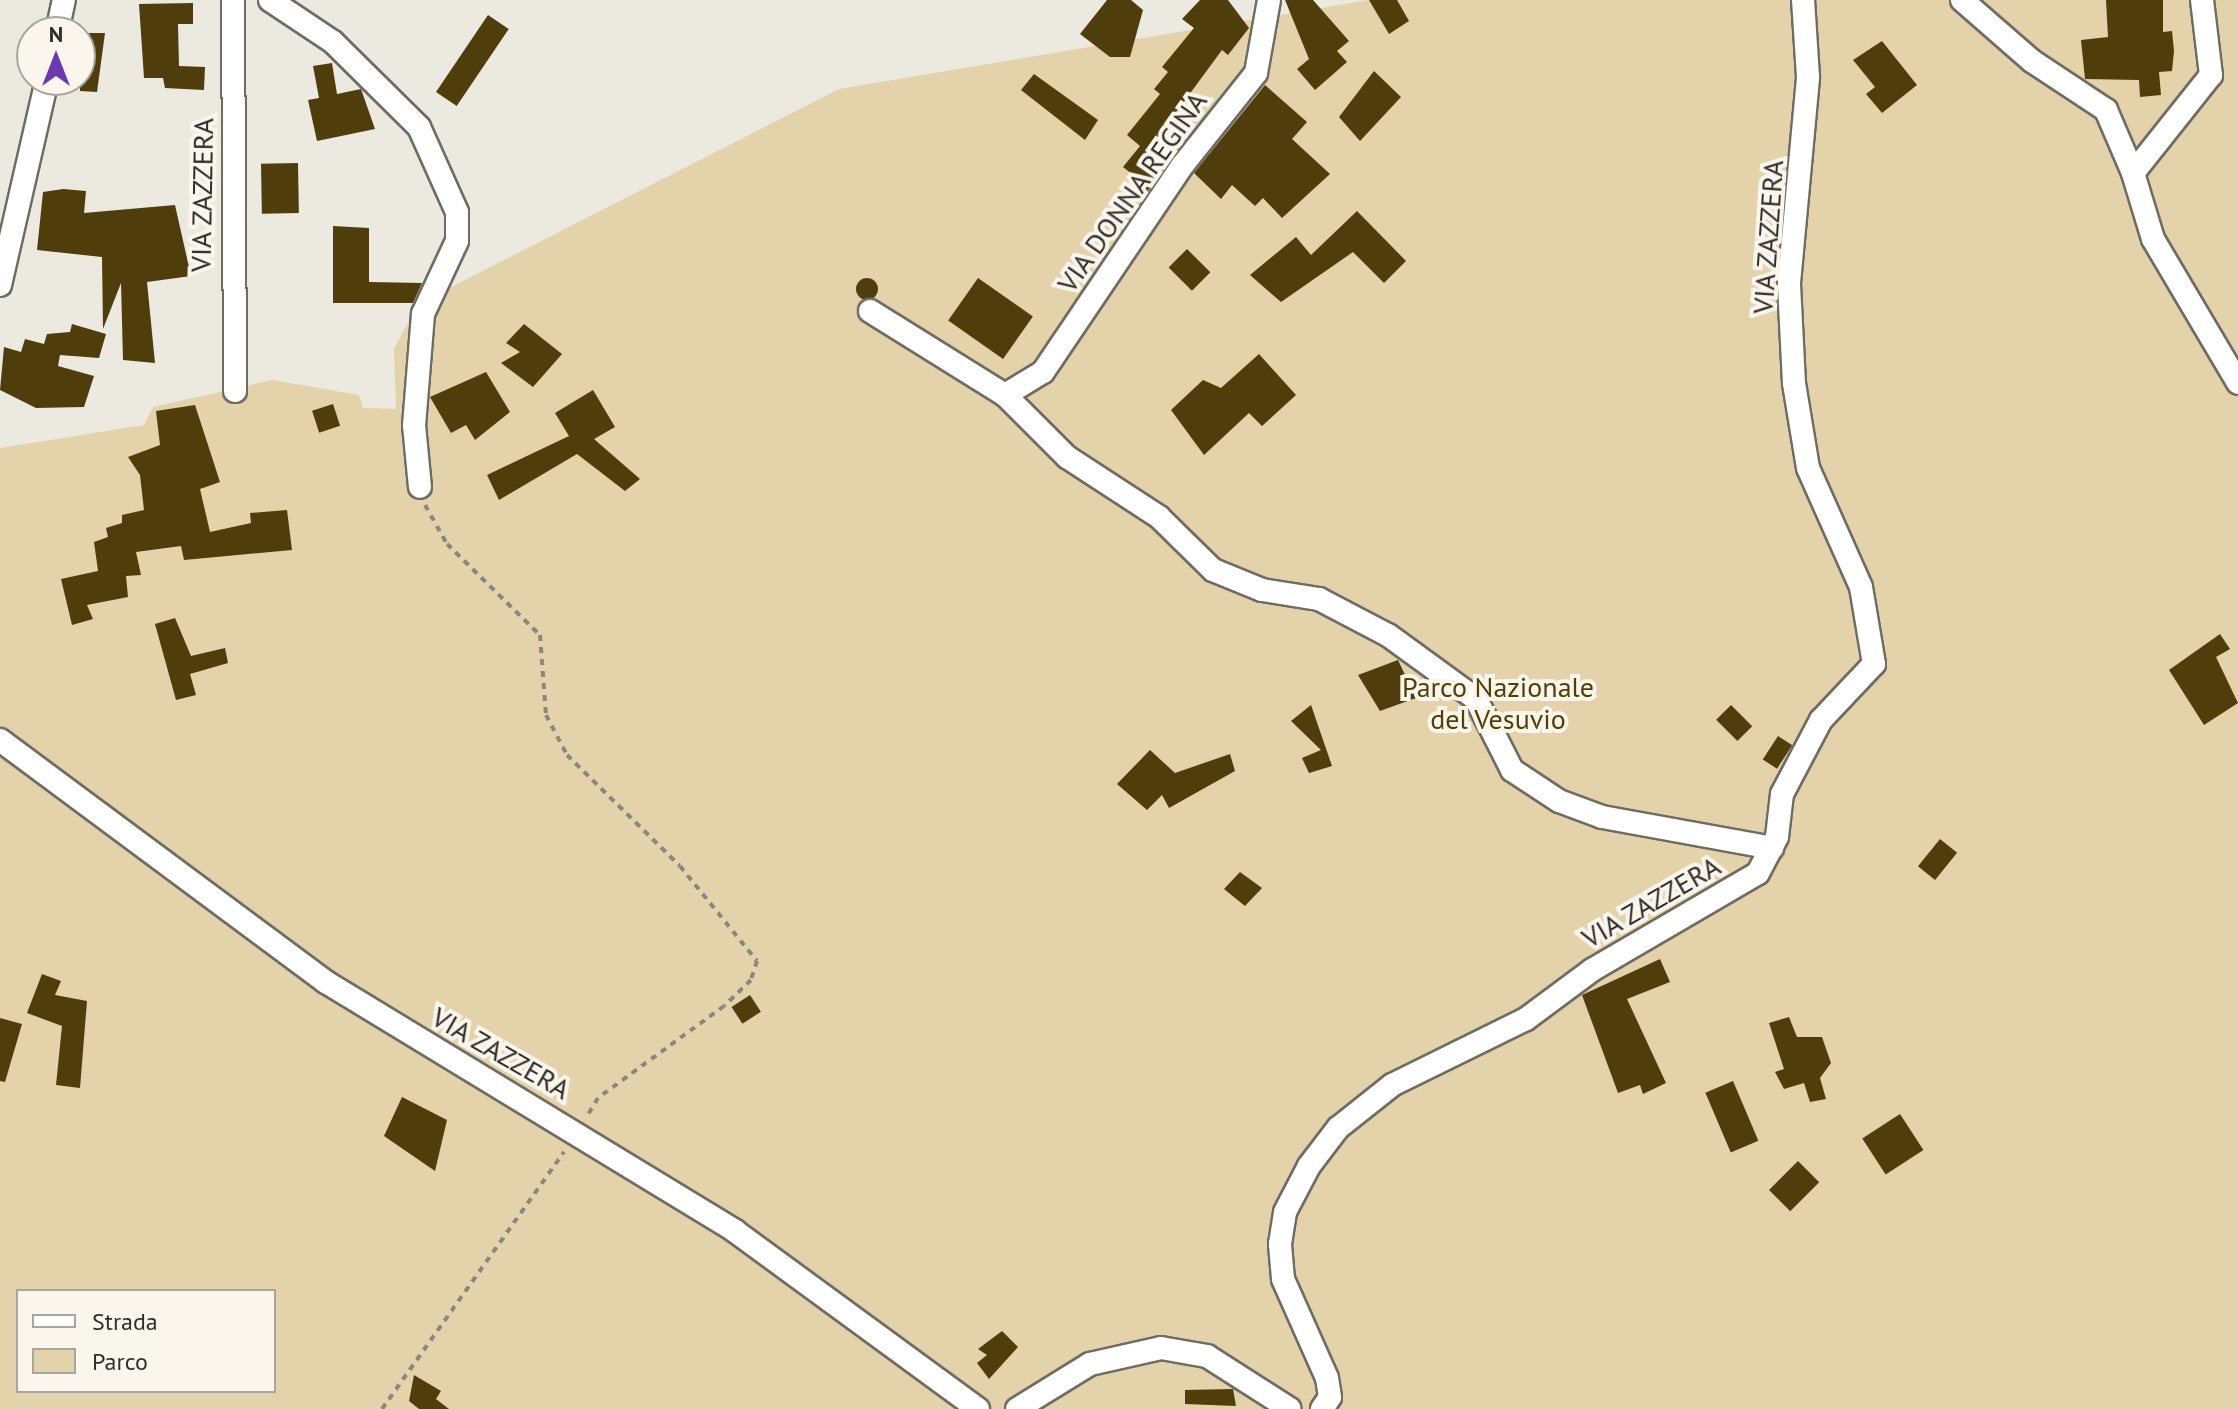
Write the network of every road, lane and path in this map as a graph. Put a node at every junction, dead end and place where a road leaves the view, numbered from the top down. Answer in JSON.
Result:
{"nodes":[{"id":1,"x":233,"y":0,"type":"edge"},
{"id":2,"x":270,"y":0,"type":"edge"},
{"id":3,"x":1269,"y":0,"type":"edge"},
{"id":4,"x":1803,"y":0,"type":"edge"},
{"id":5,"x":1962,"y":0,"type":"edge"},
{"id":6,"x":2202,"y":0,"type":"edge"},
{"id":7,"x":43,"y":96,"type":"edge"},
{"id":8,"x":2133,"y":173,"type":"junction"},
{"id":9,"x":0,"y":285,"type":"edge"},
{"id":10,"x":870,"y":311,"type":"dead end"},
{"id":11,"x":2238,"y":383,"type":"edge"},
{"id":12,"x":235,"y":391,"type":"dead end"},
{"id":13,"x":1005,"y":395,"type":"junction"},
{"id":14,"x":420,"y":487,"type":"joint"},
{"id":15,"x":0,"y":740,"type":"edge"},
{"id":16,"x":1772,"y":848,"type":"junction"},
{"id":17,"x":578,"y":1132,"type":"junction"},
{"id":18,"x":382,"y":1409,"type":"edge"},
{"id":19,"x":978,"y":1409,"type":"edge"},
{"id":20,"x":1017,"y":1409,"type":"edge"},
{"id":21,"x":1290,"y":1409,"type":"edge"},
{"id":22,"x":1322,"y":1409,"type":"edge"}],
"edges":[{"from":1,"to":12,"type":"street","name":"VIA ZAZZERA"},
{"from":2,"to":14,"type":"street"},
{"from":3,"to":13,"type":"street","name":"VIA DONNA REGINA"},
{"from":4,"to":16,"type":"street","name":"VIA ZAZZERA"},
{"from":5,"to":8,"type":"street"},
{"from":6,"to":8,"type":"street"},
{"from":7,"to":9,"type":"street"},
{"from":8,"to":11,"type":"street"},
{"from":10,"to":13,"type":"street"},
{"from":13,"to":16,"type":"street"},
{"from":14,"to":17,"type":"path"},
{"from":15,"to":17,"type":"street","name":"VIA ZAZZERA"},
{"from":16,"to":22,"type":"street","name":"VIA ZAZZERA"},
{"from":17,"to":18,"type":"path"},
{"from":17,"to":19,"type":"street","name":"VIA ZAZZERA"},
{"from":20,"to":21,"type":"street"}]}
